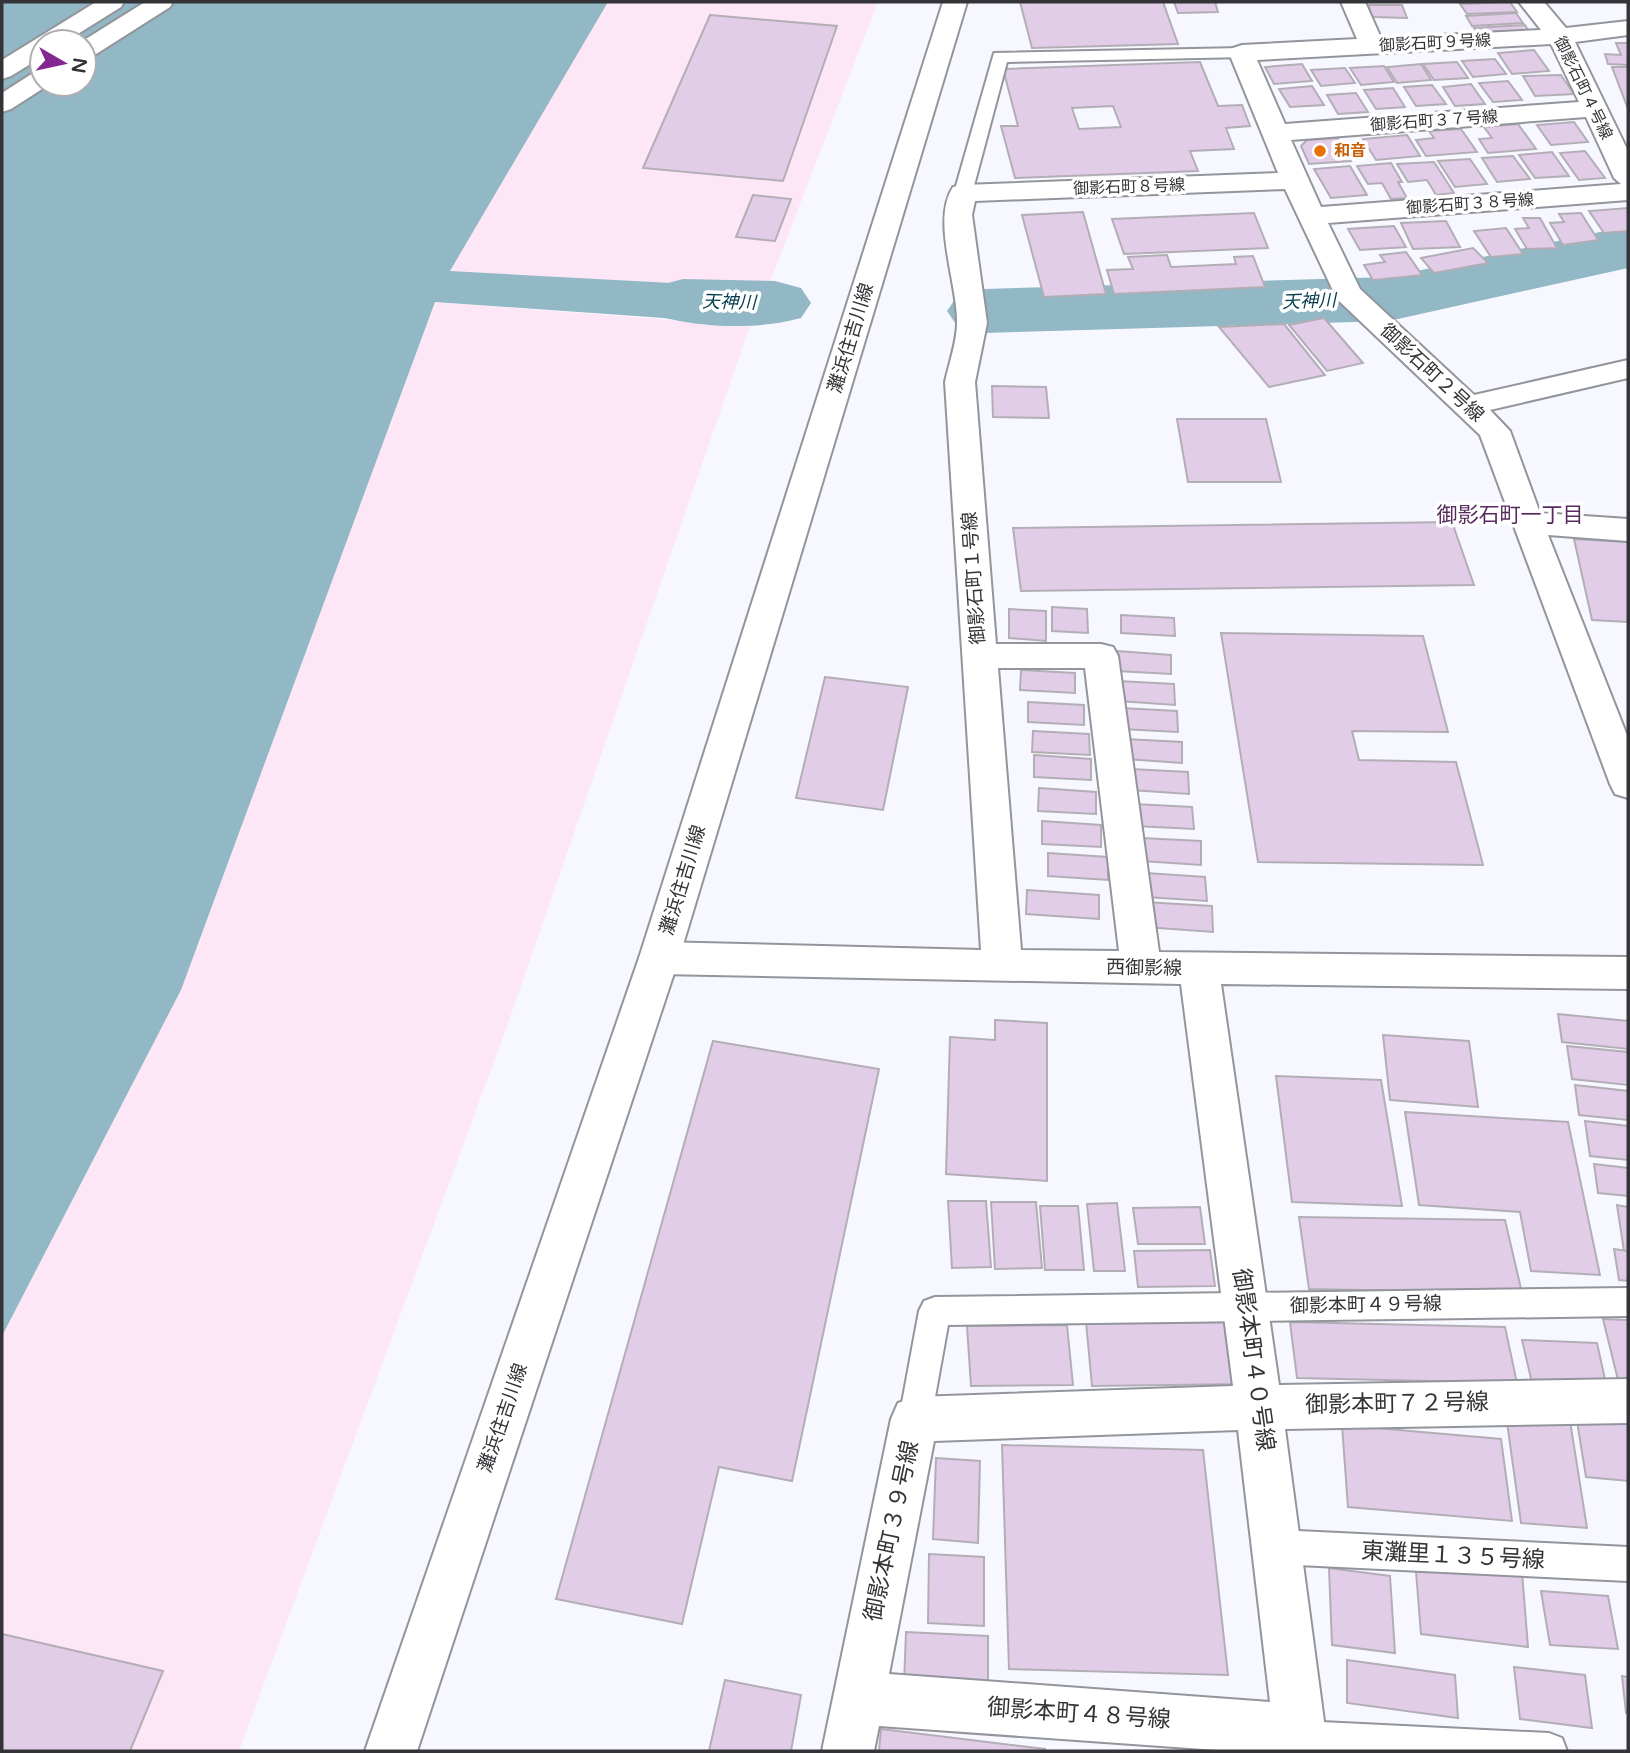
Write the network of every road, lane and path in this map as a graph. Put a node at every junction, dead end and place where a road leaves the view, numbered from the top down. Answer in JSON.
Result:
{"nodes":[{"id":1,"x":113,"y":2,"type":"edge"},
{"id":2,"x":161,"y":2,"type":"edge"},
{"id":3,"x":955,"y":2,"type":"edge"},
{"id":4,"x":1353,"y":2,"type":"edge"},
{"id":5,"x":1531,"y":2,"type":"edge"},
{"id":6,"x":71,"y":28,"type":"edge"},
{"id":7,"x":1628,"y":28,"type":"edge"},
{"id":8,"x":1560,"y":36,"type":"junction"},
{"id":9,"x":98,"y":42,"type":"edge"},
{"id":10,"x":1372,"y":46,"type":"junction"},
{"id":11,"x":1242,"y":53,"type":"junction"},
{"id":12,"x":28,"y":55,"type":"edge"},
{"id":13,"x":2,"y":71,"type":"edge"},
{"id":14,"x":28,"y":87,"type":"edge"},
{"id":15,"x":2,"y":104,"type":"edge"},
{"id":16,"x":1593,"y":108,"type":"junction"},
{"id":17,"x":1275,"y":133,"type":"junction"},
{"id":18,"x":1628,"y":178,"type":"edge"},
{"id":19,"x":1295,"y":181,"type":"junction"},
{"id":20,"x":1628,"y":192,"type":"edge"},
{"id":21,"x":963,"y":193,"type":"junction"},
{"id":22,"x":1311,"y":216,"type":"junction"},
{"id":23,"x":1628,"y":369,"type":"edge"},
{"id":24,"x":1468,"y":406,"type":"junction"},
{"id":25,"x":1527,"y":523,"type":"junction"},
{"id":26,"x":1628,"y":530,"type":"edge"},
{"id":27,"x":980,"y":656,"type":"junction"},
{"id":28,"x":1628,"y":784,"type":"edge"},
{"id":29,"x":659,"y":958,"type":"junction"},
{"id":30,"x":1002,"y":966,"type":"junction"},
{"id":31,"x":1141,"y":968,"type":"junction"},
{"id":32,"x":1199,"y":969,"type":"junction"},
{"id":33,"x":1628,"y":973,"type":"edge"},
{"id":34,"x":1628,"y":1302,"type":"edge"},
{"id":35,"x":1246,"y":1306,"type":"junction"},
{"id":36,"x":935,"y":1311,"type":"joint"},
{"id":37,"x":1628,"y":1401,"type":"edge"},
{"id":38,"x":1259,"y":1407,"type":"junction"},
{"id":39,"x":915,"y":1419,"type":"junction"},
{"id":40,"x":1277,"y":1547,"type":"junction"},
{"id":41,"x":1628,"y":1564,"type":"edge"},
{"id":42,"x":858,"y":1698,"type":"junction"},
{"id":43,"x":1301,"y":1740,"type":"edge"},
{"id":44,"x":391,"y":1751,"type":"edge"},
{"id":45,"x":848,"y":1751,"type":"edge"},
{"id":46,"x":1549,"y":1751,"type":"edge"}],
"edges":[{"from":1,"to":6,"type":"street"},
{"from":2,"to":9,"type":"street"},
{"from":3,"to":29,"type":"street","name":"灘浜住吉川線"},
{"from":4,"to":10,"type":"street"},
{"from":5,"to":8,"type":"street","name":"御影石町４号線"},
{"from":7,"to":8,"type":"street","name":"御影石町９号線"},
{"from":8,"to":10,"type":"street","name":"御影石町９号線"},
{"from":8,"to":16,"type":"street","name":"御影石町４号線"},
{"from":10,"to":11,"type":"street","name":"御影石町９号線"},
{"from":11,"to":17,"type":"street","name":"御影石町２号線"},
{"from":11,"to":21,"type":"lane"},
{"from":12,"to":13,"type":"street"},
{"from":14,"to":15,"type":"street"},
{"from":16,"to":17,"type":"street","name":"御影石町３７号線"},
{"from":16,"to":18,"type":"street","name":"御影石町４号線"},
{"from":17,"to":19,"type":"street","name":"御影石町２号線"},
{"from":19,"to":21,"type":"street","name":"御影石町８号線"},
{"from":19,"to":22,"type":"street","name":"御影石町２号線"},
{"from":20,"to":22,"type":"street","name":"御影石町３８号線"},
{"from":21,"to":27,"type":"street","name":"御影石町１号線"},
{"from":22,"to":24,"type":"street","name":"御影石町２号線"},
{"from":23,"to":24,"type":"street"},
{"from":24,"to":25,"type":"street","name":"御影石町２号線"},
{"from":25,"to":26,"type":"street"},
{"from":25,"to":28,"type":"street","name":"御影石町２号線"},
{"from":27,"to":30,"type":"street","name":"御影石町１号線"},
{"from":27,"to":31,"type":"street"},
{"from":29,"to":30,"type":"street","name":"西御影線"},
{"from":29,"to":44,"type":"street","name":"灘浜住吉川線"},
{"from":30,"to":31,"type":"street","name":"西御影線"},
{"from":31,"to":32,"type":"street","name":"西御影線"},
{"from":32,"to":33,"type":"street","name":"西御影線"},
{"from":32,"to":35,"type":"street","name":"御影本町４０号線"},
{"from":34,"to":35,"type":"lane","name":"御影本町４９号線"},
{"from":35,"to":36,"type":"lane","name":"御影本町４９号線"},
{"from":35,"to":38,"type":"street","name":"御影本町４０号線"},
{"from":36,"to":39,"type":"lane","name":"御影本町３９号線"},
{"from":37,"to":38,"type":"street","name":"御影本町７２号線"},
{"from":38,"to":39,"type":"street","name":"御影本町７２号線"},
{"from":38,"to":40,"type":"street","name":"御影本町４０号線"},
{"from":39,"to":42,"type":"street","name":"御影本町３９号線"},
{"from":40,"to":41,"type":"lane","name":"東灘里１３５号線"},
{"from":40,"to":43,"type":"street","name":"御影本町４０号線"},
{"from":42,"to":43,"type":"street","name":"御影本町４８号線"},
{"from":42,"to":45,"type":"street","name":"御影本町３９号線"},
{"from":43,"to":46,"type":"lane","name":"御影本町４８号線"}]}
